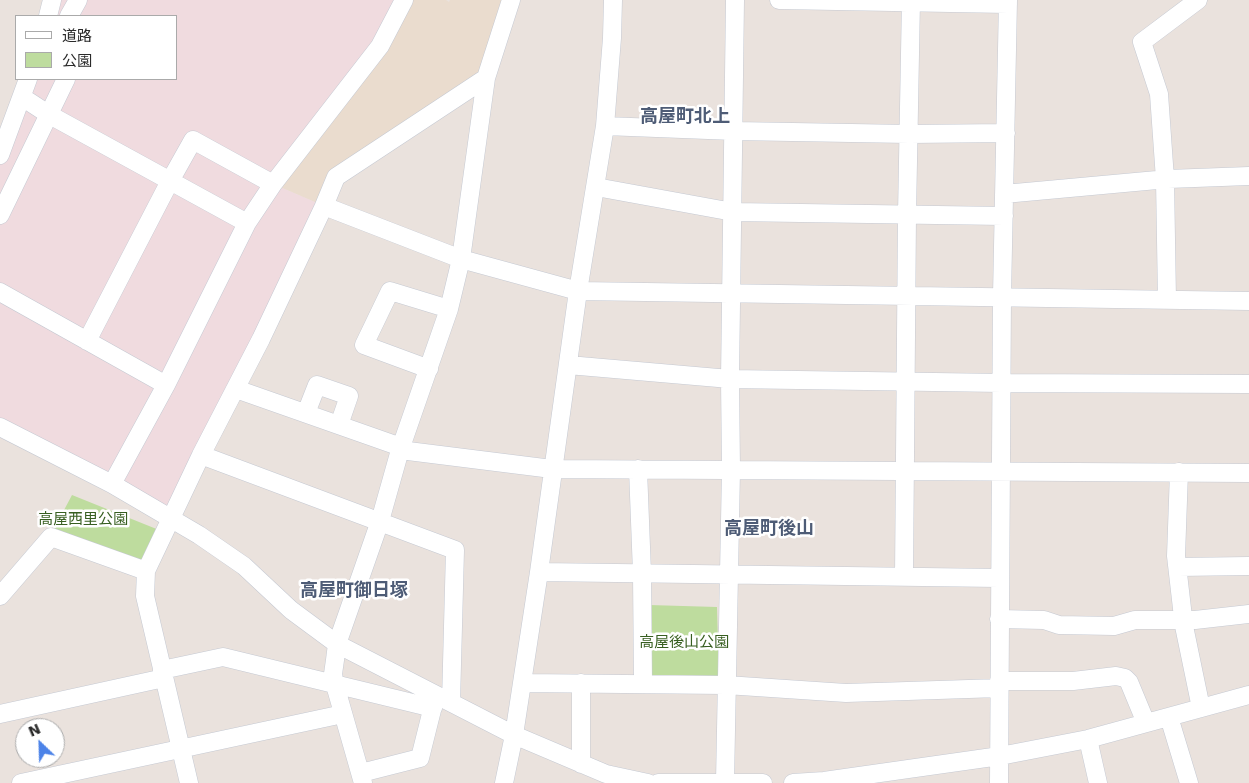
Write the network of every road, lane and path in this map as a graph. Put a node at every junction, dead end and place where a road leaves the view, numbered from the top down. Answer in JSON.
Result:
{"nodes":[{"id":1,"x":52,"y":0,"type":"edge"},
{"id":2,"x":78,"y":0,"type":"edge"},
{"id":3,"x":404,"y":0,"type":"edge"},
{"id":4,"x":511,"y":0,"type":"edge"},
{"id":5,"x":613,"y":0,"type":"edge"},
{"id":6,"x":735,"y":0,"type":"edge"},
{"id":7,"x":779,"y":0,"type":"edge"},
{"id":8,"x":1198,"y":0,"type":"edge"},
{"id":9,"x":911,"y":1,"type":"edge"},
{"id":10,"x":1008,"y":2,"type":"edge"},
{"id":11,"x":1180,"y":6,"type":"edge"},
{"id":12,"x":48,"y":15,"type":"edge"},
{"id":13,"x":70,"y":15,"type":"edge"},
{"id":14,"x":486,"y":78,"type":"junction"},
{"id":15,"x":28,"y":80,"type":"edge"},
{"id":16,"x":65,"y":80,"type":"edge"},
{"id":17,"x":22,"y":97,"type":"junction"},
{"id":18,"x":48,"y":114,"type":"junction"},
{"id":19,"x":605,"y":126,"type":"junction"},
{"id":20,"x":734,"y":131,"type":"junction"},
{"id":21,"x":1006,"y":133,"type":"junction"},
{"id":22,"x":909,"y":134,"type":"junction"},
{"id":23,"x":0,"y":155,"type":"edge"},
{"id":24,"x":1249,"y":176,"type":"edge"},
{"id":25,"x":1165,"y":179,"type":"junction"},
{"id":26,"x":170,"y":181,"type":"junction"},
{"id":27,"x":273,"y":184,"type":"junction"},
{"id":28,"x":596,"y":187,"type":"junction"},
{"id":29,"x":1004,"y":194,"type":"junction"},
{"id":30,"x":324,"y":206,"type":"junction"},
{"id":31,"x":733,"y":212,"type":"junction"},
{"id":32,"x":0,"y":215,"type":"edge"},
{"id":33,"x":907,"y":215,"type":"junction"},
{"id":34,"x":1004,"y":216,"type":"junction"},
{"id":35,"x":247,"y":223,"type":"junction"},
{"id":36,"x":461,"y":260,"type":"junction"},
{"id":37,"x":578,"y":291,"type":"junction"},
{"id":38,"x":0,"y":292,"type":"edge"},
{"id":39,"x":731,"y":294,"type":"junction"},
{"id":40,"x":906,"y":296,"type":"junction"},
{"id":41,"x":1002,"y":296,"type":"junction"},
{"id":42,"x":1167,"y":300,"type":"junction"},
{"id":43,"x":1249,"y":301,"type":"edge"},
{"id":44,"x":449,"y":309,"type":"junction"},
{"id":45,"x":87,"y":341,"type":"junction"},
{"id":46,"x":568,"y":365,"type":"junction"},
{"id":47,"x":429,"y":369,"type":"junction"},
{"id":48,"x":730,"y":380,"type":"junction"},
{"id":49,"x":906,"y":382,"type":"junction"},
{"id":50,"x":1002,"y":384,"type":"junction"},
{"id":51,"x":1249,"y":384,"type":"edge"},
{"id":52,"x":166,"y":385,"type":"junction"},
{"id":53,"x":236,"y":389,"type":"junction"},
{"id":54,"x":306,"y":414,"type":"junction"},
{"id":55,"x":339,"y":425,"type":"junction"},
{"id":56,"x":0,"y":426,"type":"edge"},
{"id":57,"x":401,"y":448,"type":"junction"},
{"id":58,"x":202,"y":455,"type":"junction"},
{"id":59,"x":552,"y":469,"type":"junction"},
{"id":60,"x":638,"y":469,"type":"junction"},
{"id":61,"x":731,"y":470,"type":"junction"},
{"id":62,"x":904,"y":471,"type":"junction"},
{"id":63,"x":1001,"y":471,"type":"junction"},
{"id":64,"x":1179,"y":472,"type":"junction"},
{"id":65,"x":1249,"y":473,"type":"edge"},
{"id":66,"x":112,"y":484,"type":"junction"},
{"id":67,"x":172,"y":519,"type":"junction"},
{"id":68,"x":380,"y":521,"type":"junction"},
{"id":69,"x":1249,"y":566,"type":"edge"},
{"id":70,"x":1178,"y":567,"type":"junction"},
{"id":71,"x":146,"y":571,"type":"junction"},
{"id":72,"x":540,"y":572,"type":"junction"},
{"id":73,"x":642,"y":573,"type":"junction"},
{"id":74,"x":729,"y":574,"type":"junction"},
{"id":75,"x":904,"y":576,"type":"junction"},
{"id":76,"x":1000,"y":578,"type":"junction"},
{"id":77,"x":0,"y":596,"type":"edge"},
{"id":78,"x":1249,"y":614,"type":"edge"},
{"id":79,"x":999,"y":619,"type":"junction"},
{"id":80,"x":1184,"y":620,"type":"junction"},
{"id":81,"x":337,"y":644,"type":"junction"},
{"id":82,"x":163,"y":674,"type":"junction"},
{"id":83,"x":522,"y":683,"type":"junction"},
{"id":84,"x":335,"y":684,"type":"junction"},
{"id":85,"x":581,"y":684,"type":"junction"},
{"id":86,"x":643,"y":684,"type":"junction"},
{"id":87,"x":999,"y":684,"type":"junction"},
{"id":88,"x":726,"y":685,"type":"junction"},
{"id":89,"x":1249,"y":696,"type":"edge"},
{"id":90,"x":440,"y":702,"type":"junction"},
{"id":91,"x":1202,"y":708,"type":"junction"},
{"id":92,"x":0,"y":714,"type":"edge"},
{"id":93,"x":344,"y":714,"type":"junction"},
{"id":94,"x":1169,"y":717,"type":"junction"},
{"id":95,"x":1146,"y":723,"type":"junction"},
{"id":96,"x":514,"y":735,"type":"junction"},
{"id":97,"x":1088,"y":739,"type":"junction"},
{"id":98,"x":181,"y":749,"type":"junction"},
{"id":99,"x":1000,"y":756,"type":"junction"},
{"id":100,"x":581,"y":764,"type":"junction"},
{"id":101,"x":70,"y":778,"type":"edge"},
{"id":102,"x":362,"y":778,"type":"edge"},
{"id":103,"x":21,"y":783,"type":"edge"},
{"id":104,"x":189,"y":783,"type":"edge"},
{"id":105,"x":504,"y":783,"type":"edge"},
{"id":106,"x":648,"y":783,"type":"edge"},
{"id":107,"x":658,"y":783,"type":"edge"},
{"id":108,"x":726,"y":783,"type":"edge"},
{"id":109,"x":763,"y":783,"type":"edge"},
{"id":110,"x":793,"y":783,"type":"edge"},
{"id":111,"x":999,"y":783,"type":"edge"},
{"id":112,"x":1098,"y":783,"type":"edge"},
{"id":113,"x":1189,"y":783,"type":"edge"}],
"edges":[{"from":1,"to":12,"type":"street"},
{"from":2,"to":13,"type":"street"},
{"from":3,"to":27,"type":"street"},
{"from":4,"to":14,"type":"street"},
{"from":5,"to":19,"type":"street"},
{"from":6,"to":20,"type":"street"},
{"from":7,"to":9,"type":"street"},
{"from":8,"to":11,"type":"street"},
{"from":9,"to":10,"type":"street"},
{"from":9,"to":22,"type":"street"},
{"from":10,"to":21,"type":"street"},
{"from":11,"to":25,"type":"street"},
{"from":14,"to":30,"type":"street"},
{"from":14,"to":36,"type":"street"},
{"from":15,"to":17,"type":"street"},
{"from":16,"to":18,"type":"street"},
{"from":17,"to":18,"type":"street"},
{"from":17,"to":23,"type":"street"},
{"from":18,"to":26,"type":"street"},
{"from":18,"to":32,"type":"street"},
{"from":19,"to":20,"type":"street"},
{"from":19,"to":28,"type":"street"},
{"from":20,"to":22,"type":"street"},
{"from":20,"to":31,"type":"street"},
{"from":21,"to":22,"type":"street"},
{"from":21,"to":29,"type":"street"},
{"from":22,"to":33,"type":"street"},
{"from":24,"to":25,"type":"street"},
{"from":25,"to":29,"type":"street"},
{"from":25,"to":42,"type":"street"},
{"from":26,"to":27,"type":"street"},
{"from":26,"to":35,"type":"street"},
{"from":26,"to":45,"type":"street"},
{"from":27,"to":35,"type":"street"},
{"from":28,"to":31,"type":"street"},
{"from":28,"to":37,"type":"street"},
{"from":29,"to":34,"type":"street"},
{"from":30,"to":36,"type":"street"},
{"from":30,"to":53,"type":"street"},
{"from":31,"to":33,"type":"street"},
{"from":31,"to":39,"type":"street"},
{"from":33,"to":34,"type":"street"},
{"from":33,"to":40,"type":"street"},
{"from":34,"to":41,"type":"street"},
{"from":35,"to":52,"type":"street"},
{"from":36,"to":37,"type":"street"},
{"from":36,"to":44,"type":"street"},
{"from":37,"to":39,"type":"street"},
{"from":37,"to":46,"type":"street"},
{"from":38,"to":45,"type":"street"},
{"from":39,"to":40,"type":"street"},
{"from":39,"to":48,"type":"street"},
{"from":40,"to":41,"type":"street"},
{"from":40,"to":49,"type":"street"},
{"from":41,"to":42,"type":"street"},
{"from":41,"to":50,"type":"street"},
{"from":42,"to":43,"type":"street"},
{"from":44,"to":47,"type":"street"},
{"from":44,"to":47,"type":"street"},
{"from":45,"to":52,"type":"street"},
{"from":46,"to":48,"type":"street"},
{"from":46,"to":59,"type":"street"},
{"from":47,"to":57,"type":"street"},
{"from":48,"to":49,"type":"street"},
{"from":48,"to":61,"type":"street"},
{"from":49,"to":50,"type":"street"},
{"from":49,"to":62,"type":"street"},
{"from":50,"to":51,"type":"street"},
{"from":50,"to":63,"type":"street"},
{"from":52,"to":66,"type":"street"},
{"from":53,"to":54,"type":"street"},
{"from":53,"to":58,"type":"street"},
{"from":54,"to":55,"type":"street"},
{"from":54,"to":55,"type":"street"},
{"from":55,"to":57,"type":"street"},
{"from":56,"to":66,"type":"street"},
{"from":57,"to":59,"type":"street"},
{"from":57,"to":68,"type":"street"},
{"from":58,"to":67,"type":"street"},
{"from":58,"to":68,"type":"street"},
{"from":59,"to":60,"type":"street"},
{"from":59,"to":72,"type":"street"},
{"from":60,"to":61,"type":"street"},
{"from":60,"to":73,"type":"street"},
{"from":61,"to":62,"type":"street"},
{"from":61,"to":74,"type":"street"},
{"from":62,"to":63,"type":"street"},
{"from":62,"to":75,"type":"street"},
{"from":63,"to":64,"type":"street"},
{"from":63,"to":76,"type":"street"},
{"from":64,"to":65,"type":"street"},
{"from":64,"to":70,"type":"street"},
{"from":66,"to":67,"type":"street"},
{"from":67,"to":71,"type":"street"},
{"from":67,"to":81,"type":"street"},
{"from":68,"to":81,"type":"street"},
{"from":68,"to":90,"type":"street"},
{"from":69,"to":70,"type":"street"},
{"from":70,"to":80,"type":"street"},
{"from":71,"to":77,"type":"street"},
{"from":71,"to":82,"type":"street"},
{"from":72,"to":73,"type":"street"},
{"from":72,"to":83,"type":"street"},
{"from":73,"to":74,"type":"street"},
{"from":73,"to":86,"type":"street"},
{"from":74,"to":75,"type":"street"},
{"from":74,"to":88,"type":"street"},
{"from":75,"to":76,"type":"street"},
{"from":76,"to":79,"type":"street"},
{"from":78,"to":80,"type":"street"},
{"from":79,"to":80,"type":"street"},
{"from":79,"to":87,"type":"street"},
{"from":80,"to":91,"type":"street"},
{"from":81,"to":84,"type":"street"},
{"from":81,"to":90,"type":"street"},
{"from":82,"to":84,"type":"street"},
{"from":82,"to":92,"type":"street"},
{"from":82,"to":98,"type":"street"},
{"from":83,"to":85,"type":"street"},
{"from":83,"to":96,"type":"street"},
{"from":84,"to":90,"type":"street"},
{"from":84,"to":93,"type":"street"},
{"from":85,"to":86,"type":"street"},
{"from":85,"to":100,"type":"street"},
{"from":86,"to":88,"type":"street"},
{"from":87,"to":88,"type":"street"},
{"from":87,"to":95,"type":"street"},
{"from":87,"to":99,"type":"street"},
{"from":88,"to":108,"type":"street"},
{"from":89,"to":91,"type":"street"},
{"from":90,"to":96,"type":"street"},
{"from":90,"to":102,"type":"street"},
{"from":91,"to":94,"type":"street"},
{"from":93,"to":98,"type":"street"},
{"from":93,"to":102,"type":"street"},
{"from":94,"to":95,"type":"street"},
{"from":94,"to":113,"type":"street"},
{"from":95,"to":97,"type":"street"},
{"from":96,"to":100,"type":"street"},
{"from":96,"to":105,"type":"street"},
{"from":97,"to":99,"type":"street"},
{"from":97,"to":112,"type":"street"},
{"from":98,"to":101,"type":"street"},
{"from":98,"to":104,"type":"street"},
{"from":99,"to":110,"type":"street"},
{"from":99,"to":111,"type":"street"},
{"from":100,"to":106,"type":"street"},
{"from":101,"to":103,"type":"street"},
{"from":107,"to":108,"type":"street"},
{"from":108,"to":109,"type":"street"}]}
